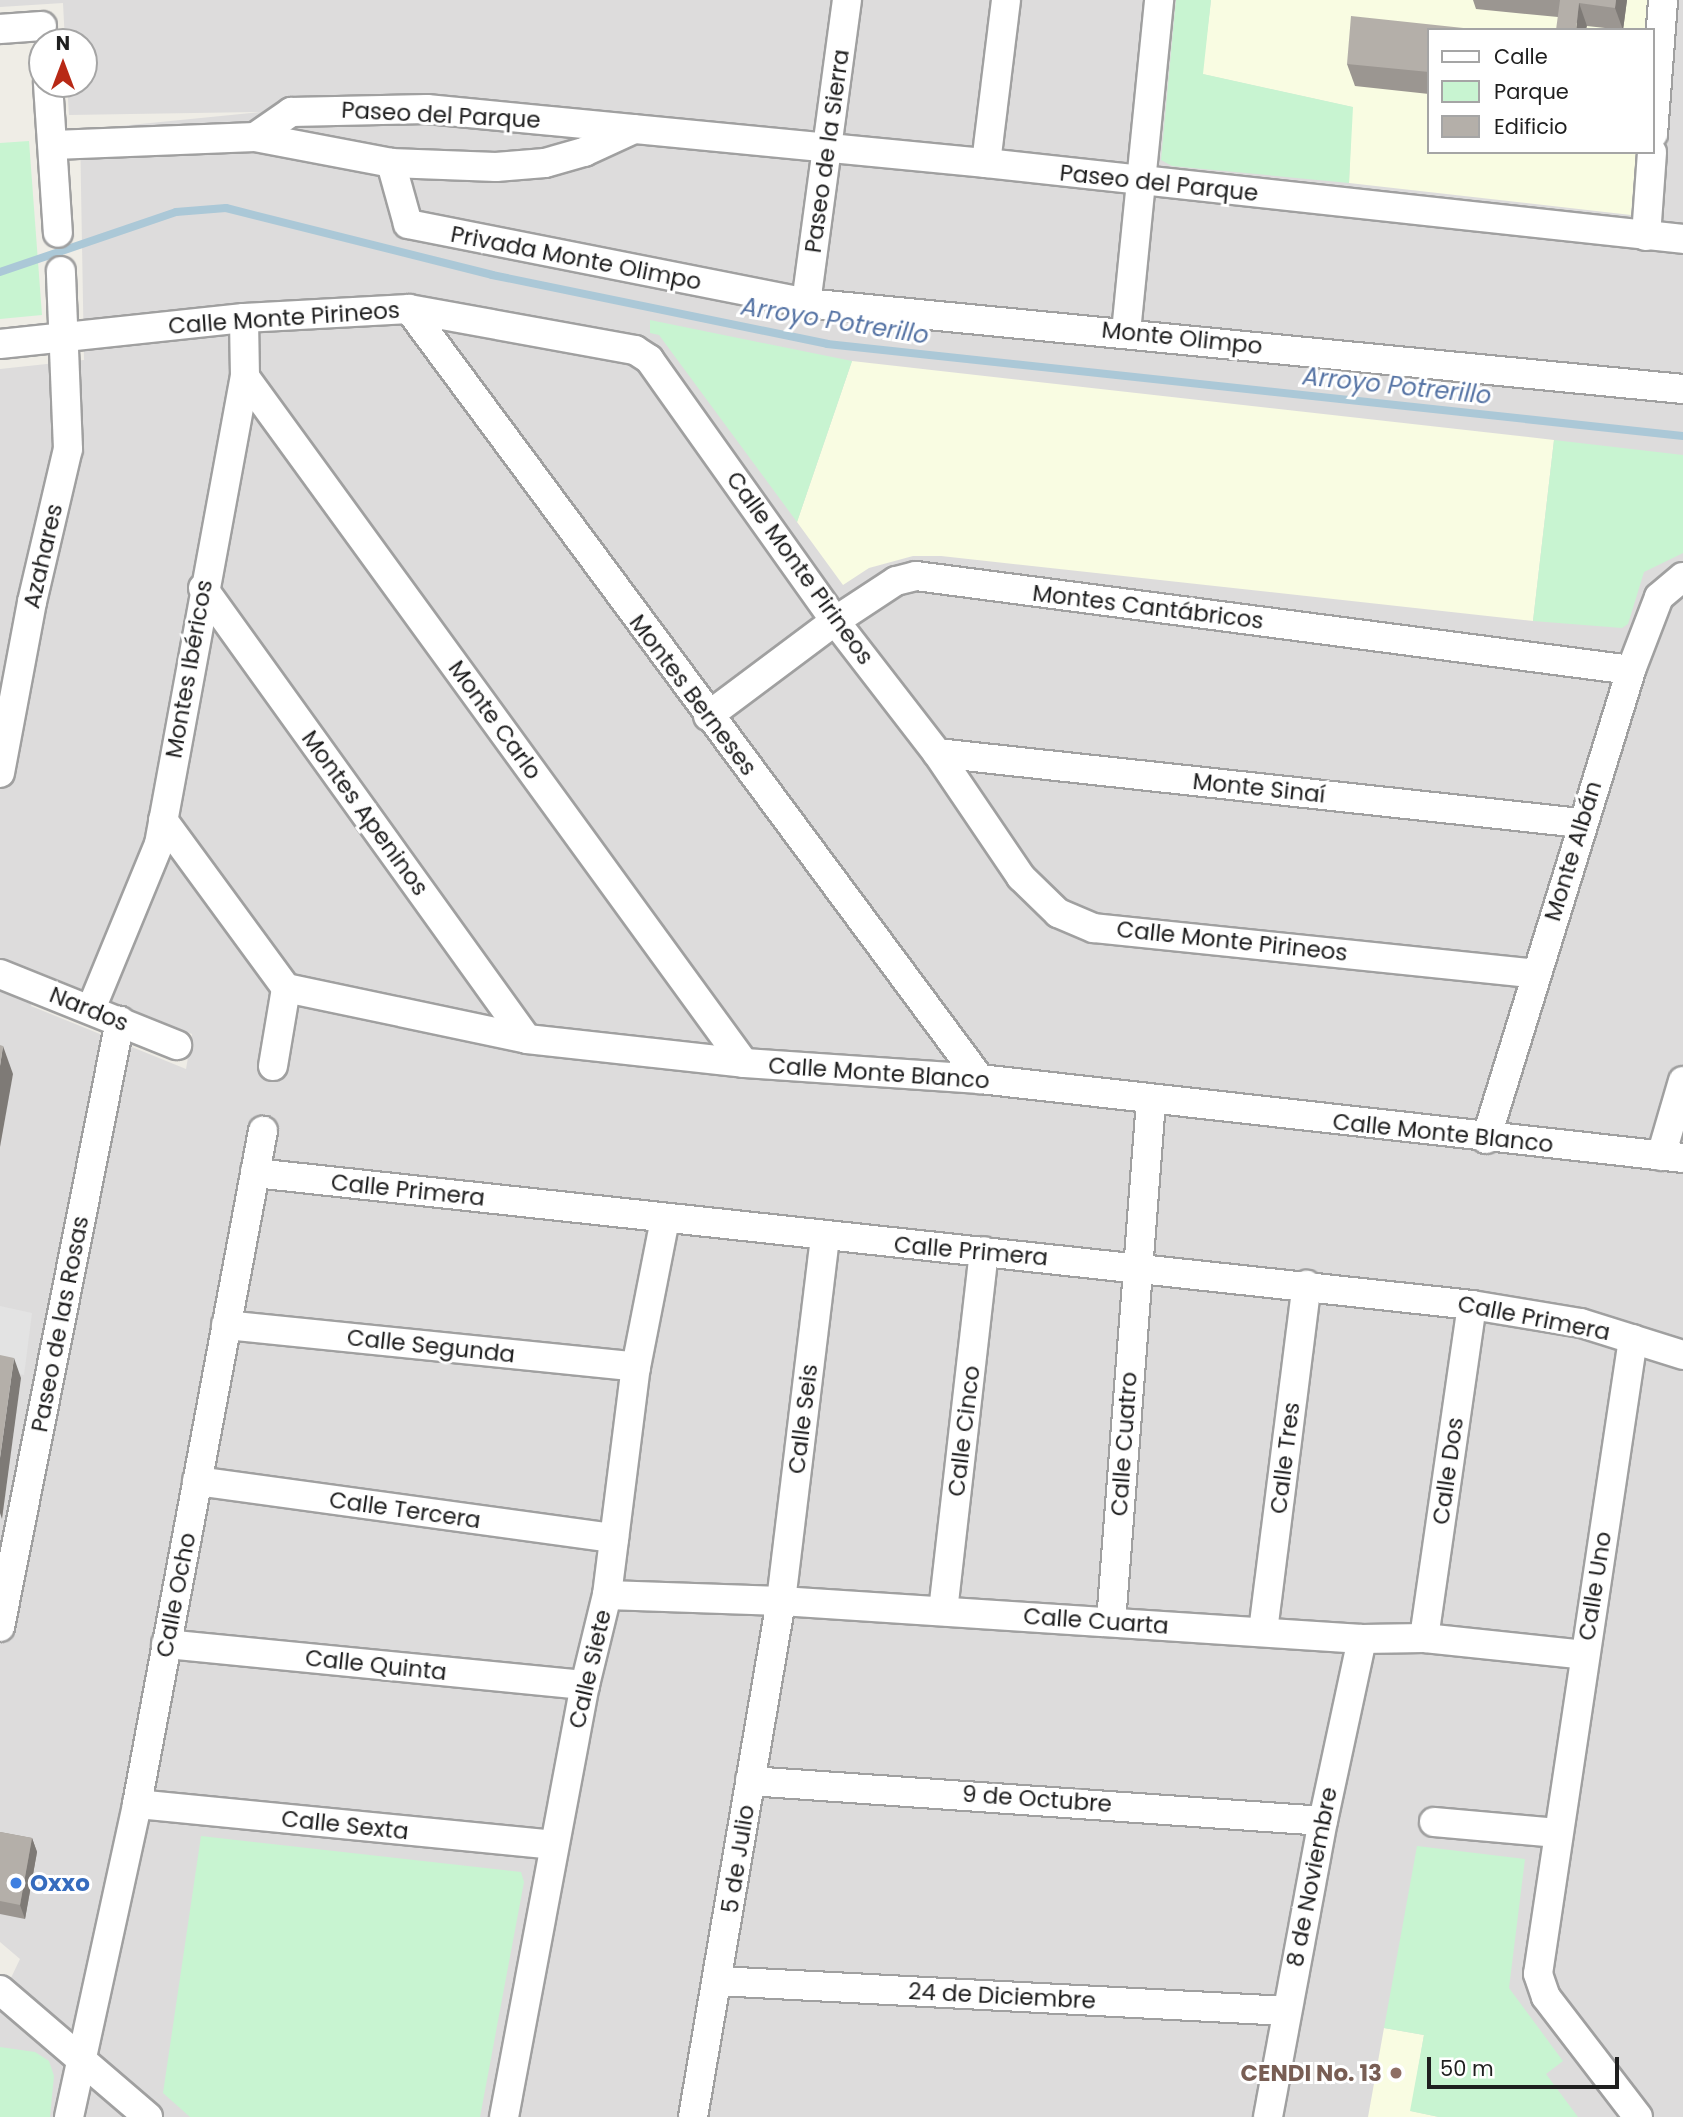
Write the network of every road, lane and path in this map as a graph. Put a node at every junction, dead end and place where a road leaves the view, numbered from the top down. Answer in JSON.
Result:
{"nodes":[{"id":1,"x":847,"y":0,"type":"edge"},
{"id":2,"x":1006,"y":0,"type":"edge"},
{"id":3,"x":1159,"y":0,"type":"edge"},
{"id":4,"x":1662,"y":0,"type":"edge"},
{"id":5,"x":42,"y":23,"type":"edge"},
{"id":6,"x":0,"y":29,"type":"edge"},
{"id":7,"x":49,"y":98,"type":"edge"},
{"id":8,"x":1655,"y":104,"type":"edge"},
{"id":9,"x":635,"y":128,"type":"junction"},
{"id":10,"x":255,"y":137,"type":"junction"},
{"id":11,"x":54,"y":145,"type":"junction"},
{"id":12,"x":830,"y":147,"type":"junction"},
{"id":13,"x":1652,"y":154,"type":"edge"},
{"id":14,"x":391,"y":163,"type":"junction"},
{"id":15,"x":986,"y":163,"type":"junction"},
{"id":16,"x":1140,"y":181,"type":"junction"},
{"id":17,"x":58,"y":233,"type":"dead end"},
{"id":18,"x":1646,"y":236,"type":"junction"},
{"id":19,"x":1683,"y":239,"type":"edge"},
{"id":20,"x":61,"y":271,"type":"dead end"},
{"id":21,"x":806,"y":303,"type":"junction"},
{"id":22,"x":409,"y":309,"type":"junction"},
{"id":23,"x":244,"y":318,"type":"junction"},
{"id":24,"x":1126,"y":332,"type":"junction"},
{"id":25,"x":63,"y":337,"type":"junction"},
{"id":26,"x":0,"y":344,"type":"edge"},
{"id":27,"x":245,"y":377,"type":"junction"},
{"id":28,"x":1683,"y":389,"type":"edge"},
{"id":29,"x":1683,"y":577,"type":"edge"},
{"id":30,"x":203,"y":588,"type":"junction"},
{"id":31,"x":835,"y":621,"type":"junction"},
{"id":32,"x":1631,"y":670,"type":"junction"},
{"id":33,"x":708,"y":716,"type":"junction"},
{"id":34,"x":937,"y":753,"type":"junction"},
{"id":35,"x":0,"y":773,"type":"edge"},
{"id":36,"x":163,"y":820,"type":"junction"},
{"id":37,"x":1580,"y":823,"type":"junction"},
{"id":38,"x":0,"y":974,"type":"edge"},
{"id":39,"x":1536,"y":974,"type":"junction"},
{"id":40,"x":286,"y":988,"type":"junction"},
{"id":41,"x":91,"y":1009,"type":"junction"},
{"id":42,"x":120,"y":1021,"type":"junction"},
{"id":43,"x":527,"y":1038,"type":"junction"},
{"id":44,"x":177,"y":1045,"type":"dead end"},
{"id":45,"x":744,"y":1063,"type":"junction"},
{"id":46,"x":273,"y":1066,"type":"dead end"},
{"id":47,"x":980,"y":1079,"type":"junction"},
{"id":48,"x":1683,"y":1081,"type":"edge"},
{"id":49,"x":1151,"y":1101,"type":"junction"},
{"id":50,"x":263,"y":1131,"type":"dead end"},
{"id":51,"x":1486,"y":1139,"type":"junction"},
{"id":52,"x":1672,"y":1157,"type":"edge"},
{"id":53,"x":255,"y":1173,"type":"junction"},
{"id":54,"x":665,"y":1219,"type":"junction"},
{"id":55,"x":825,"y":1238,"type":"junction"},
{"id":56,"x":984,"y":1251,"type":"junction"},
{"id":57,"x":1137,"y":1266,"type":"junction"},
{"id":58,"x":1307,"y":1285,"type":"junction"},
{"id":59,"x":1472,"y":1304,"type":"junction"},
{"id":60,"x":226,"y":1325,"type":"junction"},
{"id":61,"x":1633,"y":1339,"type":"junction"},
{"id":62,"x":1683,"y":1355,"type":"edge"},
{"id":63,"x":636,"y":1367,"type":"junction"},
{"id":64,"x":197,"y":1481,"type":"junction"},
{"id":65,"x":614,"y":1538,"type":"junction"},
{"id":66,"x":607,"y":1595,"type":"junction"},
{"id":67,"x":781,"y":1601,"type":"junction"},
{"id":68,"x":943,"y":1611,"type":"junction"},
{"id":69,"x":1111,"y":1622,"type":"junction"},
{"id":70,"x":0,"y":1627,"type":"edge"},
{"id":71,"x":1263,"y":1631,"type":"junction"},
{"id":72,"x":1424,"y":1638,"type":"junction"},
{"id":73,"x":1362,"y":1639,"type":"junction"},
{"id":74,"x":166,"y":1644,"type":"junction"},
{"id":75,"x":1585,"y":1655,"type":"junction"},
{"id":76,"x":585,"y":1685,"type":"junction"},
{"id":77,"x":751,"y":1781,"type":"junction"},
{"id":78,"x":137,"y":1804,"type":"junction"},
{"id":79,"x":1323,"y":1821,"type":"junction"},
{"id":80,"x":1434,"y":1822,"type":"dead end"},
{"id":81,"x":1558,"y":1833,"type":"junction"},
{"id":82,"x":554,"y":1846,"type":"junction"},
{"id":83,"x":718,"y":1981,"type":"junction"},
{"id":84,"x":0,"y":1990,"type":"edge"},
{"id":85,"x":1286,"y":2011,"type":"junction"},
{"id":86,"x":80,"y":2058,"type":"junction"},
{"id":87,"x":69,"y":2117,"type":"edge"},
{"id":88,"x":148,"y":2117,"type":"edge"},
{"id":89,"x":503,"y":2117,"type":"edge"},
{"id":90,"x":693,"y":2117,"type":"edge"},
{"id":91,"x":1268,"y":2117,"type":"edge"},
{"id":92,"x":1638,"y":2117,"type":"edge"}],
"edges":[{"from":1,"to":12,"type":"street","name":"Paseo de la Sierra"},
{"from":2,"to":15,"type":"street"},
{"from":3,"to":16,"type":"street"},
{"from":4,"to":8,"type":"street"},
{"from":5,"to":6,"type":"street"},
{"from":7,"to":11,"type":"street"},
{"from":9,"to":10,"type":"street","name":"Paseo del Parque"},
{"from":9,"to":12,"type":"street","name":"Paseo del Parque"},
{"from":9,"to":14,"type":"street","name":"Paseo del Parque"},
{"from":10,"to":11,"type":"street","name":"Paseo del Parque"},
{"from":10,"to":14,"type":"street","name":"Paseo del Parque"},
{"from":11,"to":17,"type":"street"},
{"from":12,"to":15,"type":"street","name":"Paseo del Parque"},
{"from":12,"to":21,"type":"street","name":"Paseo de la Sierra"},
{"from":13,"to":18,"type":"street"},
{"from":14,"to":21,"type":"street","name":"Privada Monte Olimpo"},
{"from":15,"to":16,"type":"street","name":"Paseo del Parque"},
{"from":16,"to":18,"type":"street","name":"Paseo del Parque"},
{"from":16,"to":24,"type":"street"},
{"from":18,"to":19,"type":"street","name":"Paseo del Parque"},
{"from":20,"to":25,"type":"street","name":"Azahares"},
{"from":21,"to":24,"type":"street","name":"Monte Olimpo"},
{"from":22,"to":23,"type":"street","name":"Calle Monte Pirineos"},
{"from":22,"to":31,"type":"street","name":"Calle Monte Pirineos"},
{"from":22,"to":33,"type":"street","name":"Montes Berneses"},
{"from":23,"to":25,"type":"street","name":"Calle Monte Pirineos"},
{"from":23,"to":27,"type":"street","name":"Montes Ibéricos"},
{"from":24,"to":28,"type":"street","name":"Monte Olimpo"},
{"from":25,"to":26,"type":"street","name":"Calle Monte Pirineos"},
{"from":25,"to":35,"type":"street","name":"Azahares"},
{"from":27,"to":30,"type":"street","name":"Montes Ibéricos"},
{"from":27,"to":45,"type":"street","name":"Monte Carlo"},
{"from":29,"to":32,"type":"street","name":"Monte Albán"},
{"from":30,"to":36,"type":"street","name":"Montes Ibéricos"},
{"from":30,"to":43,"type":"street","name":"Montes Apeninos"},
{"from":31,"to":32,"type":"street","name":"Montes Cantábricos"},
{"from":31,"to":33,"type":"street","name":"Montes Cantábricos"},
{"from":31,"to":34,"type":"street","name":"Calle Monte Pirineos"},
{"from":32,"to":37,"type":"street","name":"Monte Albán"},
{"from":33,"to":47,"type":"street","name":"Montes Berneses"},
{"from":34,"to":37,"type":"street","name":"Monte Sinaí"},
{"from":34,"to":39,"type":"street","name":"Calle Monte Pirineos"},
{"from":36,"to":40,"type":"street"},
{"from":36,"to":41,"type":"street","name":"Montes Ibéricos"},
{"from":37,"to":39,"type":"street","name":"Monte Albán"},
{"from":38,"to":41,"type":"street","name":"Nardos"},
{"from":39,"to":51,"type":"street","name":"Monte Albán"},
{"from":40,"to":43,"type":"street","name":"Calle Monte Blanco"},
{"from":40,"to":46,"type":"street"},
{"from":41,"to":42,"type":"street","name":"Nardos"},
{"from":42,"to":44,"type":"street","name":"Nardos"},
{"from":42,"to":70,"type":"street","name":"Paseo de las Rosas"},
{"from":43,"to":45,"type":"street","name":"Calle Monte Blanco"},
{"from":45,"to":47,"type":"street","name":"Calle Monte Blanco"},
{"from":47,"to":49,"type":"street","name":"Calle Monte Blanco"},
{"from":48,"to":52,"type":"street"},
{"from":49,"to":51,"type":"street","name":"Calle Monte Blanco"},
{"from":49,"to":57,"type":"street","name":"Calle Cuatro"},
{"from":50,"to":53,"type":"street","name":"Calle Ocho"},
{"from":51,"to":52,"type":"street","name":"Calle Monte Blanco"},
{"from":53,"to":54,"type":"street","name":"Calle Primera"},
{"from":53,"to":60,"type":"street","name":"Calle Ocho"},
{"from":54,"to":55,"type":"street","name":"Calle Primera"},
{"from":54,"to":63,"type":"street","name":"Calle Siete"},
{"from":55,"to":56,"type":"street","name":"Calle Primera"},
{"from":55,"to":67,"type":"street","name":"Calle Seis"},
{"from":56,"to":57,"type":"street","name":"Calle Primera"},
{"from":56,"to":68,"type":"street","name":"Calle Cinco"},
{"from":57,"to":58,"type":"street","name":"Calle Primera"},
{"from":57,"to":69,"type":"street","name":"Calle Cuatro"},
{"from":58,"to":59,"type":"street","name":"Calle Primera"},
{"from":58,"to":71,"type":"street","name":"Calle Tres"},
{"from":59,"to":61,"type":"street","name":"Calle Primera"},
{"from":59,"to":72,"type":"street","name":"Calle Dos"},
{"from":60,"to":63,"type":"street","name":"Calle Segunda"},
{"from":60,"to":64,"type":"street","name":"Calle Ocho"},
{"from":61,"to":62,"type":"street","name":"Calle Primera"},
{"from":61,"to":75,"type":"street","name":"Calle Uno"},
{"from":63,"to":65,"type":"street","name":"Calle Siete"},
{"from":64,"to":65,"type":"street","name":"Calle Tercera"},
{"from":64,"to":74,"type":"street","name":"Calle Ocho"},
{"from":65,"to":66,"type":"street","name":"Calle Siete"},
{"from":66,"to":67,"type":"street","name":"Calle Cuarta"},
{"from":66,"to":76,"type":"street","name":"Calle Siete"},
{"from":67,"to":68,"type":"street","name":"Calle Cuarta"},
{"from":67,"to":77,"type":"street","name":"5 de Julio"},
{"from":68,"to":69,"type":"street","name":"Calle Cuarta"},
{"from":69,"to":71,"type":"street","name":"Calle Cuarta"},
{"from":71,"to":73,"type":"street","name":"Calle Cuarta"},
{"from":72,"to":73,"type":"street","name":"Calle Cuarta"},
{"from":72,"to":75,"type":"street","name":"Calle Cuarta"},
{"from":73,"to":79,"type":"street","name":"8 de Noviembre"},
{"from":74,"to":76,"type":"street","name":"Calle Quinta"},
{"from":74,"to":78,"type":"street","name":"Calle Ocho"},
{"from":75,"to":81,"type":"street","name":"Calle Uno"},
{"from":76,"to":82,"type":"street","name":"Calle Siete"},
{"from":77,"to":79,"type":"street","name":"9 de Octubre"},
{"from":77,"to":83,"type":"street","name":"5 de Julio"},
{"from":78,"to":82,"type":"street","name":"Calle Sexta"},
{"from":78,"to":86,"type":"street","name":"Calle Ocho"},
{"from":79,"to":85,"type":"street","name":"8 de Noviembre"},
{"from":80,"to":81,"type":"street"},
{"from":81,"to":92,"type":"street","name":"Calle Uno"},
{"from":82,"to":89,"type":"street","name":"Calle Siete"},
{"from":83,"to":85,"type":"street","name":"24 de Diciembre"},
{"from":83,"to":90,"type":"street","name":"5 de Julio"},
{"from":84,"to":86,"type":"street"},
{"from":85,"to":91,"type":"street","name":"8 de Noviembre"},
{"from":86,"to":87,"type":"street","name":"Calle Ocho"},
{"from":86,"to":88,"type":"street"}]}
